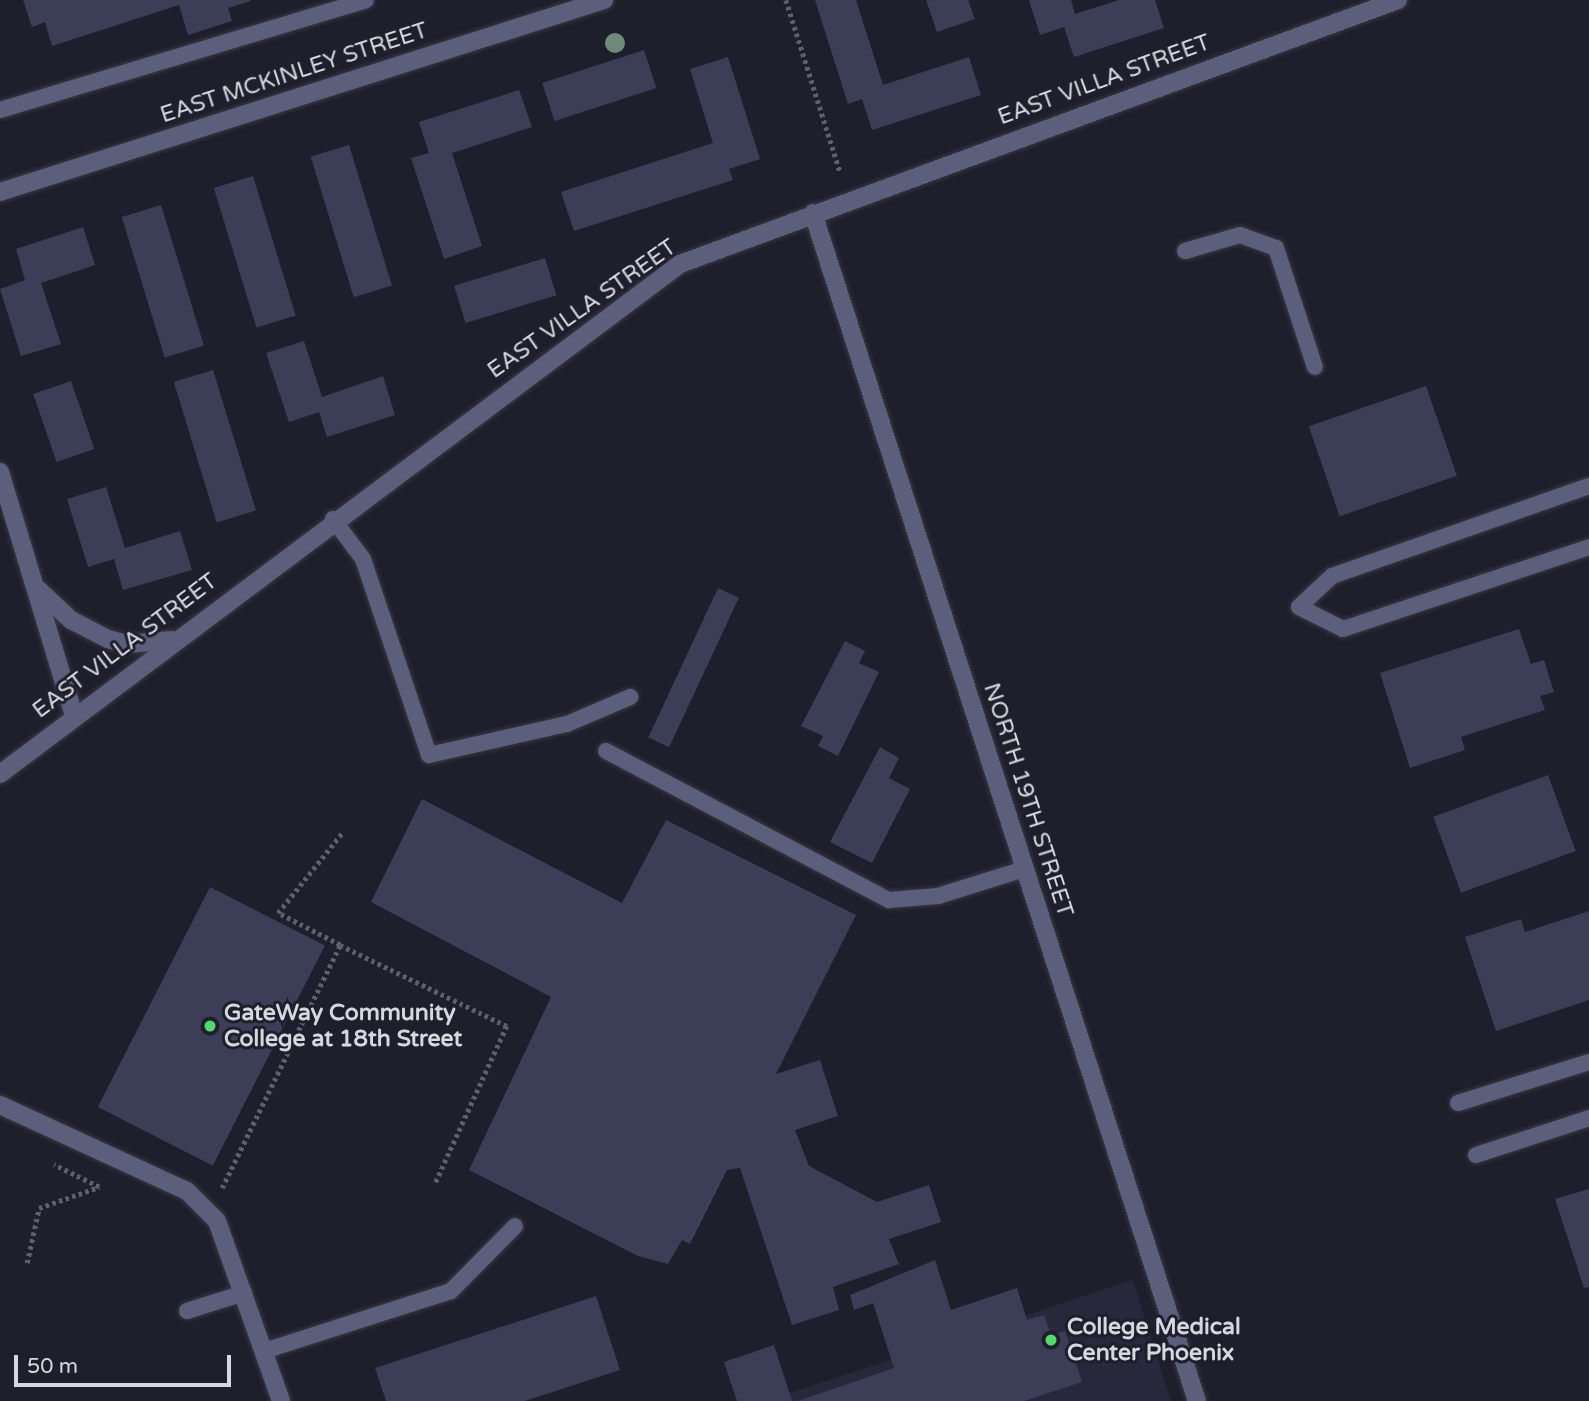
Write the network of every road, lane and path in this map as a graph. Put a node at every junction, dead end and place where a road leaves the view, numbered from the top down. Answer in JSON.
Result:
{"nodes":[{"id":1,"x":366,"y":0,"type":"edge"},
{"id":2,"x":604,"y":0,"type":"edge"},
{"id":3,"x":786,"y":0,"type":"edge"},
{"id":4,"x":1398,"y":0,"type":"edge"},
{"id":5,"x":0,"y":110,"type":"edge"},
{"id":6,"x":840,"y":172,"type":"dead end"},
{"id":7,"x":0,"y":192,"type":"edge"},
{"id":8,"x":813,"y":213,"type":"junction"},
{"id":9,"x":1185,"y":251,"type":"dead end"},
{"id":10,"x":1315,"y":367,"type":"dead end"},
{"id":11,"x":0,"y":472,"type":"edge"},
{"id":12,"x":1589,"y":486,"type":"edge"},
{"id":13,"x":333,"y":519,"type":"junction"},
{"id":14,"x":1589,"y":547,"type":"edge"},
{"id":15,"x":36,"y":587,"type":"junction"},
{"id":16,"x":172,"y":640,"type":"junction"},
{"id":17,"x":630,"y":697,"type":"dead end"},
{"id":18,"x":74,"y":715,"type":"junction"},
{"id":19,"x":606,"y":751,"type":"dead end"},
{"id":20,"x":0,"y":774,"type":"edge"},
{"id":21,"x":342,"y":833,"type":"dead end"},
{"id":22,"x":1024,"y":869,"type":"junction"},
{"id":23,"x":340,"y":945,"type":"junction"},
{"id":24,"x":1589,"y":1062,"type":"edge"},
{"id":25,"x":1458,"y":1103,"type":"dead end"},
{"id":26,"x":0,"y":1105,"type":"edge"},
{"id":27,"x":1589,"y":1118,"type":"edge"},
{"id":28,"x":1476,"y":1155,"type":"dead end"},
{"id":29,"x":54,"y":1165,"type":"dead end"},
{"id":30,"x":435,"y":1184,"type":"dead end"},
{"id":31,"x":222,"y":1188,"type":"dead end"},
{"id":32,"x":515,"y":1226,"type":"dead end"},
{"id":33,"x":27,"y":1264,"type":"dead end"},
{"id":34,"x":244,"y":1293,"type":"junction"},
{"id":35,"x":187,"y":1311,"type":"dead end"},
{"id":36,"x":264,"y":1351,"type":"junction"},
{"id":37,"x":281,"y":1401,"type":"edge"},
{"id":38,"x":1197,"y":1401,"type":"edge"}],
"edges":[{"from":1,"to":5,"type":"lane"},
{"from":2,"to":7,"type":"street","name":"EAST MCKINLEY STREET"},
{"from":3,"to":6,"type":"path"},
{"from":4,"to":8,"type":"street","name":"EAST VILLA STREET"},
{"from":8,"to":13,"type":"street","name":"EAST VILLA STREET"},
{"from":8,"to":22,"type":"street","name":"NORTH 19TH STREET"},
{"from":9,"to":10,"type":"lane"},
{"from":11,"to":15,"type":"street"},
{"from":12,"to":14,"type":"lane"},
{"from":13,"to":16,"type":"street","name":"EAST VILLA STREET"},
{"from":13,"to":17,"type":"lane"},
{"from":15,"to":16,"type":"street"},
{"from":15,"to":18,"type":"street"},
{"from":16,"to":18,"type":"street","name":"EAST VILLA STREET"},
{"from":18,"to":20,"type":"street","name":"EAST VILLA STREET"},
{"from":19,"to":22,"type":"lane"},
{"from":21,"to":23,"type":"path"},
{"from":22,"to":38,"type":"street","name":"NORTH 19TH STREET"},
{"from":23,"to":30,"type":"path"},
{"from":23,"to":31,"type":"path"},
{"from":24,"to":25,"type":"lane"},
{"from":26,"to":34,"type":"street"},
{"from":27,"to":28,"type":"lane"},
{"from":29,"to":33,"type":"path"},
{"from":32,"to":36,"type":"lane"},
{"from":34,"to":35,"type":"lane"},
{"from":34,"to":36,"type":"street"},
{"from":36,"to":37,"type":"street"}]}
